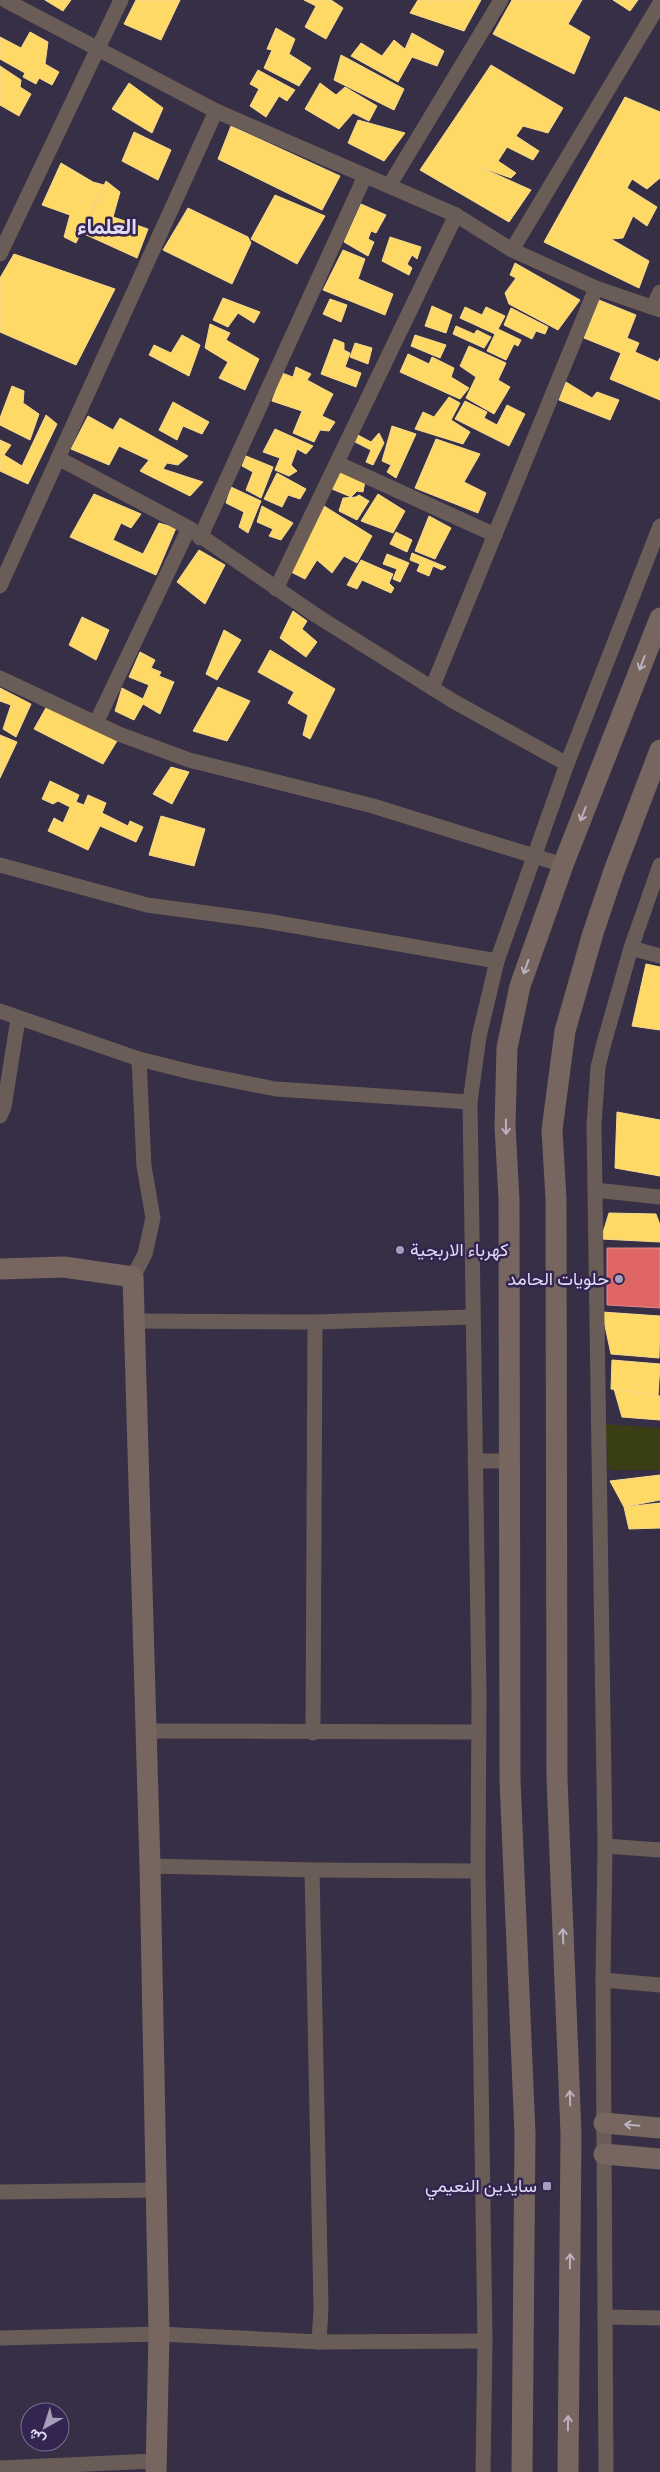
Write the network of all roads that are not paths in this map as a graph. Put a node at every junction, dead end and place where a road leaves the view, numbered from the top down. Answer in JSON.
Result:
{"nodes":[{"id":1,"x":5,"y":0,"type":"edge"},
{"id":2,"x":121,"y":0,"type":"edge"},
{"id":3,"x":501,"y":0,"type":"edge"},
{"id":4,"x":660,"y":3,"type":"edge"},
{"id":5,"x":97,"y":48,"type":"junction"},
{"id":6,"x":216,"y":111,"type":"junction"},
{"id":7,"x":365,"y":176,"type":"junction"},
{"id":8,"x":389,"y":186,"type":"junction"},
{"id":9,"x":456,"y":215,"type":"junction"},
{"id":10,"x":512,"y":250,"type":"junction"},
{"id":11,"x":0,"y":254,"type":"edge"},
{"id":12,"x":596,"y":288,"type":"junction"},
{"id":13,"x":660,"y":292,"type":"edge"},
{"id":14,"x":656,"y":308,"type":"edge"},
{"id":15,"x":58,"y":458,"type":"junction"},
{"id":16,"x":337,"y":463,"type":"junction"},
{"id":17,"x":660,"y":526,"type":"edge"},
{"id":18,"x":194,"y":533,"type":"junction"},
{"id":19,"x":495,"y":534,"type":"junction"},
{"id":20,"x":0,"y":586,"type":"edge"},
{"id":21,"x":276,"y":589,"type":"junction"},
{"id":22,"x":660,"y":618,"type":"edge"},
{"id":23,"x":0,"y":678,"type":"edge"},
{"id":24,"x":432,"y":688,"type":"junction"},
{"id":25,"x":96,"y":723,"type":"junction"},
{"id":26,"x":660,"y":750,"type":"edge"},
{"id":27,"x":567,"y":764,"type":"junction"},
{"id":28,"x":535,"y":855,"type":"junction"},
{"id":29,"x":563,"y":864,"type":"junction"},
{"id":30,"x":0,"y":865,"type":"edge"},
{"id":31,"x":660,"y":866,"type":"edge"},
{"id":32,"x":631,"y":948,"type":"junction"},
{"id":33,"x":660,"y":956,"type":"edge"},
{"id":34,"x":497,"y":961,"type":"junction"},
{"id":35,"x":0,"y":1011,"type":"edge"},
{"id":36,"x":18,"y":1019,"type":"junction"},
{"id":37,"x":139,"y":1058,"type":"junction"},
{"id":38,"x":470,"y":1102,"type":"junction"},
{"id":39,"x":0,"y":1116,"type":"edge"},
{"id":40,"x":595,"y":1190,"type":"junction"},
{"id":41,"x":660,"y":1197,"type":"edge"},
{"id":42,"x":0,"y":1269,"type":"edge"},
{"id":43,"x":133,"y":1277,"type":"junction"},
{"id":44,"x":472,"y":1317,"type":"junction"},
{"id":45,"x":135,"y":1322,"type":"junction"},
{"id":46,"x":315,"y":1322,"type":"junction"},
{"id":47,"x":475,"y":1461,"type":"junction"},
{"id":48,"x":509,"y":1461,"type":"junction"},
{"id":49,"x":147,"y":1731,"type":"junction"},
{"id":50,"x":479,"y":1732,"type":"junction"},
{"id":51,"x":313,"y":1733,"type":"junction"},
{"id":52,"x":605,"y":1846,"type":"junction"},
{"id":53,"x":660,"y":1850,"type":"edge"},
{"id":54,"x":150,"y":1866,"type":"junction"},
{"id":55,"x":312,"y":1870,"type":"junction"},
{"id":56,"x":478,"y":1872,"type":"junction"},
{"id":57,"x":603,"y":1980,"type":"junction"},
{"id":58,"x":660,"y":1985,"type":"edge"},
{"id":59,"x":604,"y":2123,"type":"junction"},
{"id":60,"x":660,"y":2128,"type":"edge"},
{"id":61,"x":604,"y":2154,"type":"junction"},
{"id":62,"x":660,"y":2159,"type":"edge"},
{"id":63,"x":156,"y":2190,"type":"junction"},
{"id":64,"x":0,"y":2192,"type":"edge"},
{"id":65,"x":605,"y":2317,"type":"junction"},
{"id":66,"x":660,"y":2318,"type":"edge"},
{"id":67,"x":159,"y":2334,"type":"junction"},
{"id":68,"x":0,"y":2338,"type":"edge"},
{"id":69,"x":485,"y":2341,"type":"junction"},
{"id":70,"x":320,"y":2342,"type":"junction"},
{"id":71,"x":155,"y":2466,"type":"edge"},
{"id":72,"x":0,"y":2468,"type":"edge"},
{"id":73,"x":483,"y":2472,"type":"edge"},
{"id":74,"x":522,"y":2472,"type":"edge"},
{"id":75,"x":568,"y":2472,"type":"edge"},
{"id":76,"x":606,"y":2472,"type":"edge"}],
"edges":[{"from":1,"to":5,"type":"street"},
{"from":2,"to":5,"type":"street"},
{"from":3,"to":8,"type":"street"},
{"from":4,"to":10,"type":"street"},
{"from":5,"to":6,"type":"street"},
{"from":5,"to":11,"type":"street"},
{"from":6,"to":7,"type":"street"},
{"from":6,"to":15,"type":"street"},
{"from":7,"to":8,"type":"street"},
{"from":7,"to":18,"type":"street"},
{"from":8,"to":9,"type":"street"},
{"from":9,"to":10,"type":"street"},
{"from":9,"to":16,"type":"street"},
{"from":10,"to":12,"type":"street"},
{"from":12,"to":14,"type":"street"},
{"from":12,"to":19,"type":"street"},
{"from":13,"to":14,"type":"street"},
{"from":15,"to":18,"type":"street"},
{"from":15,"to":20,"type":"street"},
{"from":16,"to":19,"type":"street"},
{"from":16,"to":21,"type":"street"},
{"from":17,"to":27,"type":"street"},
{"from":18,"to":21,"type":"street"},
{"from":18,"to":25,"type":"street"},
{"from":19,"to":24,"type":"street"},
{"from":21,"to":24,"type":"street"},
{"from":22,"to":29,"type":"main road","one_way":true},
{"from":23,"to":25,"type":"street"},
{"from":24,"to":27,"type":"street"},
{"from":25,"to":28,"type":"street"},
{"from":75,"to":26,"type":"main road","one_way":true},
{"from":27,"to":28,"type":"street"},
{"from":28,"to":29,"type":"street"},
{"from":28,"to":34,"type":"street"},
{"from":29,"to":48,"type":"main road","one_way":true},
{"from":30,"to":34,"type":"street"},
{"from":31,"to":32,"type":"street"},
{"from":32,"to":33,"type":"street"},
{"from":32,"to":40,"type":"street"},
{"from":34,"to":38,"type":"street"},
{"from":35,"to":36,"type":"street"},
{"from":36,"to":37,"type":"street"},
{"from":36,"to":39,"type":"street"},
{"from":37,"to":38,"type":"street"},
{"from":37,"to":43,"type":"street"},
{"from":38,"to":44,"type":"street"},
{"from":40,"to":41,"type":"street"},
{"from":40,"to":52,"type":"street"},
{"from":42,"to":43,"type":"main road"},
{"from":43,"to":45,"type":"main road"},
{"from":44,"to":46,"type":"street"},
{"from":44,"to":47,"type":"street"},
{"from":45,"to":46,"type":"street"},
{"from":45,"to":49,"type":"main road"},
{"from":46,"to":51,"type":"street"},
{"from":47,"to":48,"type":"street"},
{"from":47,"to":50,"type":"street"},
{"from":48,"to":74,"type":"main road"},
{"from":49,"to":51,"type":"street"},
{"from":49,"to":54,"type":"main road"},
{"from":50,"to":51,"type":"street"},
{"from":50,"to":56,"type":"street"},
{"from":52,"to":53,"type":"street"},
{"from":52,"to":57,"type":"street"},
{"from":54,"to":55,"type":"street"},
{"from":54,"to":63,"type":"main road"},
{"from":55,"to":56,"type":"street"},
{"from":55,"to":70,"type":"street"},
{"from":56,"to":69,"type":"street"},
{"from":57,"to":58,"type":"street"},
{"from":57,"to":59,"type":"street"},
{"from":60,"to":59,"type":"main road","one_way":true},
{"from":59,"to":61,"type":"street"},
{"from":61,"to":62,"type":"main road"},
{"from":61,"to":65,"type":"street"},
{"from":63,"to":64,"type":"street"},
{"from":63,"to":67,"type":"main road"},
{"from":65,"to":66,"type":"street"},
{"from":65,"to":76,"type":"street"},
{"from":67,"to":68,"type":"street"},
{"from":67,"to":70,"type":"street"},
{"from":67,"to":71,"type":"main road"},
{"from":69,"to":70,"type":"street"},
{"from":69,"to":73,"type":"street"},
{"from":71,"to":72,"type":"street"}]}
